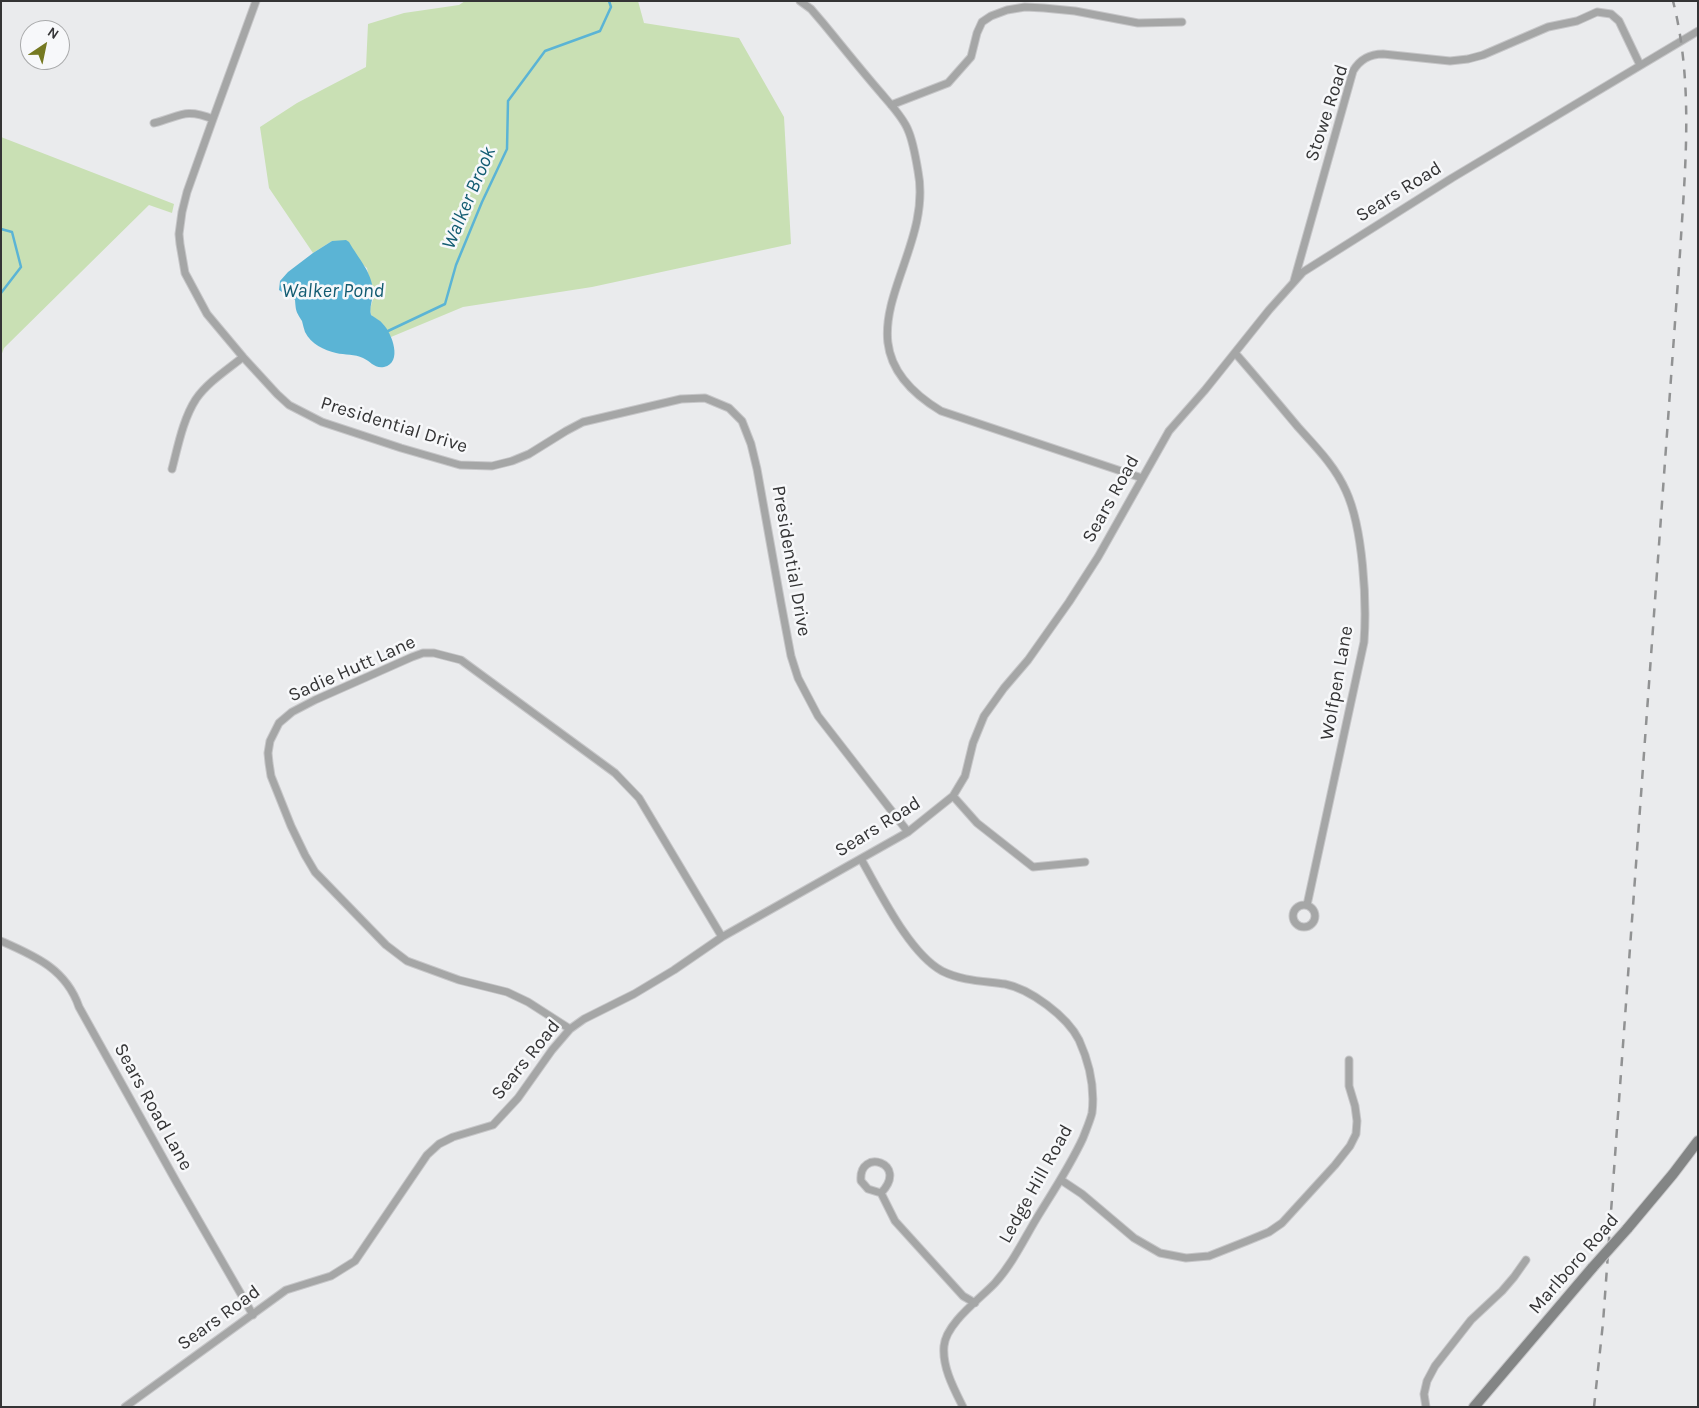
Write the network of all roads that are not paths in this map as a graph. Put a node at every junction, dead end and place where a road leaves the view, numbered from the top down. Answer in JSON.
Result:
{"nodes":[{"id":1,"x":256,"y":1,"type":"edge"},
{"id":2,"x":800,"y":1,"type":"edge"},
{"id":3,"x":1182,"y":22,"type":"dead end"},
{"id":4,"x":1698,"y":31,"type":"edge"},
{"id":5,"x":1640,"y":65,"type":"junction"},
{"id":6,"x":891,"y":105,"type":"junction"},
{"id":7,"x":213,"y":119,"type":"junction"},
{"id":8,"x":154,"y":123,"type":"dead end"},
{"id":9,"x":1294,"y":281,"type":"junction"},
{"id":10,"x":1236,"y":354,"type":"junction"},
{"id":11,"x":243,"y":358,"type":"junction"},
{"id":12,"x":172,"y":469,"type":"dead end"},
{"id":13,"x":1142,"y":478,"type":"junction"},
{"id":14,"x":953,"y":796,"type":"junction"},
{"id":15,"x":908,"y":832,"type":"junction"},
{"id":16,"x":861,"y":859,"type":"junction"},
{"id":17,"x":1085,"y":862,"type":"dead end"},
{"id":18,"x":1307,"y":905,"type":"dead end"},
{"id":19,"x":722,"y":937,"type":"junction"},
{"id":20,"x":1,"y":941,"type":"edge"},
{"id":21,"x":570,"y":1029,"type":"junction"},
{"id":22,"x":1349,"y":1060,"type":"dead end"},
{"id":23,"x":1698,"y":1141,"type":"edge"},
{"id":24,"x":1061,"y":1180,"type":"junction"},
{"id":25,"x":881,"y":1193,"type":"junction"},
{"id":26,"x":1526,"y":1260,"type":"dead end"},
{"id":27,"x":975,"y":1303,"type":"junction"},
{"id":28,"x":252,"y":1315,"type":"junction"},
{"id":29,"x":125,"y":1407,"type":"edge"},
{"id":30,"x":963,"y":1407,"type":"edge"},
{"id":31,"x":1426,"y":1407,"type":"edge"},
{"id":32,"x":1474,"y":1407,"type":"edge"}],
"edges":[{"from":1,"to":7,"type":"street","name":"Presidential Drive"},
{"from":2,"to":6,"type":"street"},
{"from":3,"to":6,"type":"street"},
{"from":4,"to":5,"type":"street","name":"Sears Road"},
{"from":5,"to":9,"type":"street","name":"Sears Road"},
{"from":5,"to":9,"type":"street","name":"Stowe Road"},
{"from":6,"to":13,"type":"street"},
{"from":7,"to":8,"type":"street"},
{"from":7,"to":11,"type":"street","name":"Presidential Drive"},
{"from":9,"to":10,"type":"street","name":"Sears Road"},
{"from":10,"to":13,"type":"street","name":"Sears Road"},
{"from":10,"to":18,"type":"street","name":"Wolfpen Lane"},
{"from":11,"to":12,"type":"street"},
{"from":11,"to":15,"type":"street","name":"Presidential Drive"},
{"from":13,"to":14,"type":"street","name":"Sears Road"},
{"from":14,"to":15,"type":"street","name":"Sears Road"},
{"from":14,"to":17,"type":"street"},
{"from":15,"to":16,"type":"street","name":"Sears Road"},
{"from":16,"to":19,"type":"street","name":"Sears Road"},
{"from":16,"to":24,"type":"street","name":"Ledge Hill Road"},
{"from":19,"to":21,"type":"street","name":"Sears Road"},
{"from":19,"to":21,"type":"street","name":"Sadie Hutt Lane"},
{"from":20,"to":28,"type":"street","name":"Sears Road Lane"},
{"from":21,"to":28,"type":"street","name":"Sears Road"},
{"from":22,"to":24,"type":"street"},
{"from":23,"to":32,"type":"main road","name":"Marlboro Road","bridge":true},
{"from":24,"to":27,"type":"street","name":"Ledge Hill Road"},
{"from":25,"to":25,"type":"street"},
{"from":25,"to":27,"type":"street"},
{"from":26,"to":31,"type":"street"},
{"from":27,"to":30,"type":"street","name":"Ledge Hill Road"},
{"from":28,"to":29,"type":"street","name":"Sears Road"}]}
